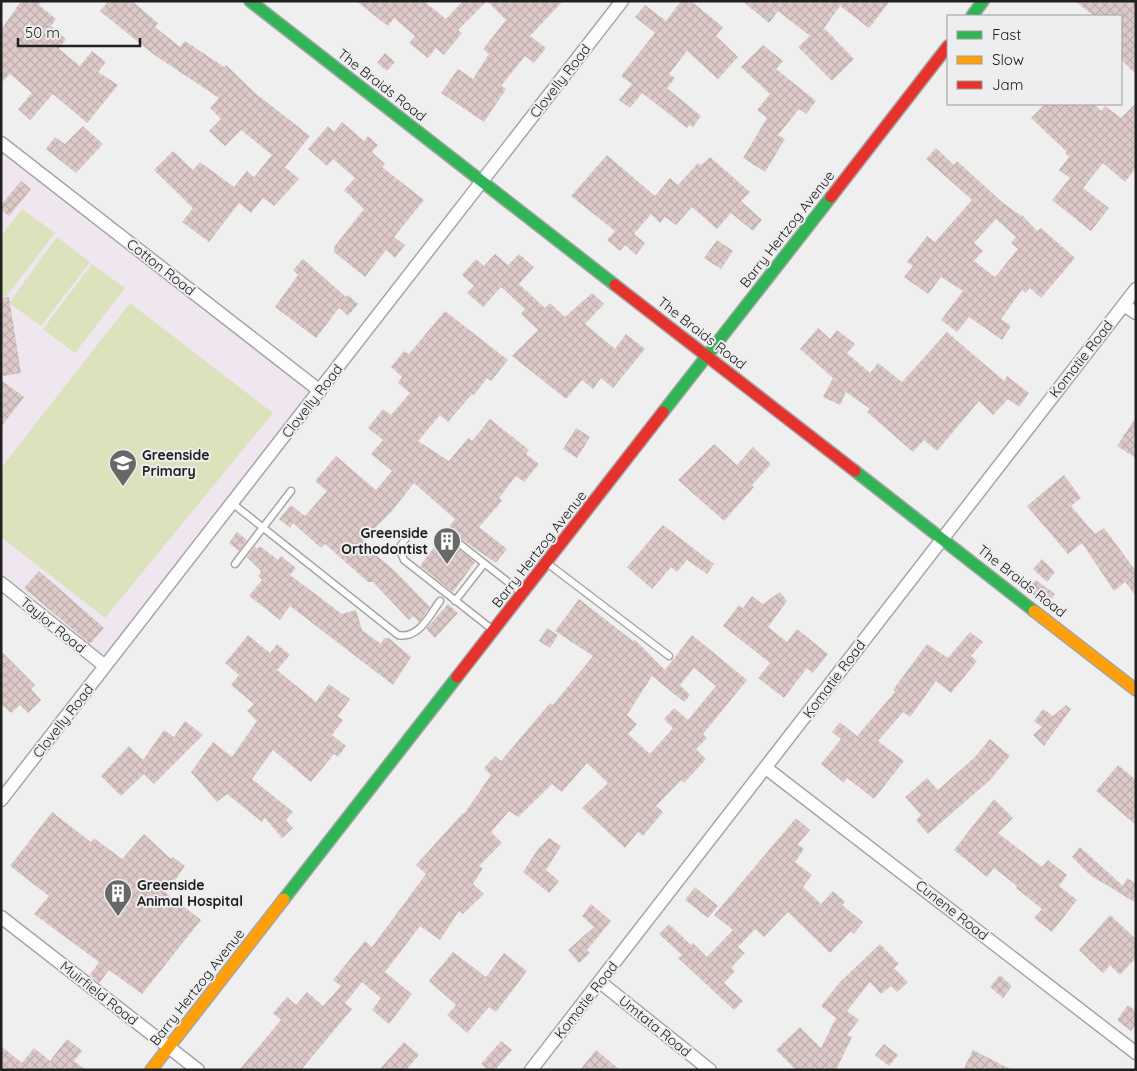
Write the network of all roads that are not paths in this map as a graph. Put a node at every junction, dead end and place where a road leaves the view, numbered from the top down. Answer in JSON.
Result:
{"nodes":[{"id":1,"x":250,"y":1,"type":"edge"},
{"id":2,"x":622,"y":1,"type":"edge"},
{"id":3,"x":983,"y":1,"type":"edge"},
{"id":4,"x":973,"y":15,"type":"edge"},
{"id":5,"x":947,"y":47,"type":"edge"},
{"id":6,"x":1,"y":143,"type":"edge"},
{"id":7,"x":483,"y":181,"type":"junction"},
{"id":8,"x":1136,"y":289,"type":"edge"},
{"id":9,"x":1124,"y":305,"type":"junction"},
{"id":10,"x":1136,"y":313,"type":"edge"},
{"id":11,"x":708,"y":356,"type":"junction"},
{"id":12,"x":320,"y":390,"type":"junction"},
{"id":13,"x":291,"y":491,"type":"dead end"},
{"id":14,"x":232,"y":503,"type":"junction"},
{"id":15,"x":263,"y":528,"type":"junction"},
{"id":16,"x":409,"y":534,"type":"dead end"},
{"id":17,"x":943,"y":538,"type":"junction"},
{"id":18,"x":461,"y":545,"type":"dead end"},
{"id":19,"x":547,"y":563,"type":"junction"},
{"id":20,"x":235,"y":564,"type":"dead end"},
{"id":21,"x":484,"y":564,"type":"junction"},
{"id":22,"x":1,"y":583,"type":"edge"},
{"id":23,"x":523,"y":594,"type":"junction"},
{"id":24,"x":440,"y":600,"type":"dead end"},
{"id":25,"x":455,"y":601,"type":"junction"},
{"id":26,"x":494,"y":630,"type":"junction"},
{"id":27,"x":669,"y":656,"type":"dead end"},
{"id":28,"x":106,"y":666,"type":"junction"},
{"id":29,"x":1136,"y":690,"type":"edge"},
{"id":30,"x":766,"y":768,"type":"junction"},
{"id":31,"x":1,"y":800,"type":"edge"},
{"id":32,"x":1,"y":917,"type":"edge"},
{"id":33,"x":600,"y":982,"type":"junction"},
{"id":34,"x":169,"y":1047,"type":"junction"},
{"id":35,"x":1136,"y":1053,"type":"edge"},
{"id":36,"x":151,"y":1070,"type":"edge"},
{"id":37,"x":198,"y":1070,"type":"edge"},
{"id":38,"x":531,"y":1070,"type":"edge"},
{"id":39,"x":710,"y":1070,"type":"edge"}],
"edges":[{"from":1,"to":7,"type":"main road","name":"The Braids Road"},
{"from":2,"to":7,"type":"street","name":"Clovelly Road"},
{"from":3,"to":4,"type":"main road"},
{"from":5,"to":11,"type":"main road","name":"Barry Hertzog Avenue"},
{"from":6,"to":12,"type":"street","name":"Cotton Road"},
{"from":7,"to":11,"type":"main road","name":"The Braids Road"},
{"from":7,"to":12,"type":"street","name":"Clovelly Road"},
{"from":8,"to":9,"type":"street","name":"Komatie Road"},
{"from":9,"to":10,"type":"street"},
{"from":9,"to":17,"type":"street","name":"Komatie Road"},
{"from":11,"to":17,"type":"main road","name":"The Braids Road"},
{"from":11,"to":19,"type":"main road","name":"Barry Hertzog Avenue"},
{"from":12,"to":14,"type":"street","name":"Clovelly Road"},
{"from":13,"to":15,"type":"lane"},
{"from":14,"to":15,"type":"lane"},
{"from":14,"to":28,"type":"street","name":"Clovelly Road"},
{"from":15,"to":20,"type":"lane"},
{"from":15,"to":24,"type":"lane"},
{"from":16,"to":25,"type":"lane"},
{"from":17,"to":29,"type":"main road","name":"The Braids Road"},
{"from":17,"to":30,"type":"street","name":"Komatie Road"},
{"from":18,"to":21,"type":"lane"},
{"from":19,"to":23,"type":"main road","name":"Barry Hertzog Avenue"},
{"from":19,"to":27,"type":"lane"},
{"from":21,"to":23,"type":"lane"},
{"from":21,"to":25,"type":"lane"},
{"from":22,"to":28,"type":"street","name":"Taylor Road"},
{"from":23,"to":26,"type":"main road","name":"Barry Hertzog Avenue"},
{"from":25,"to":26,"type":"lane"},
{"from":26,"to":34,"type":"main road","name":"Barry Hertzog Avenue"},
{"from":28,"to":31,"type":"street","name":"Clovelly Road"},
{"from":30,"to":33,"type":"street","name":"Komatie Road"},
{"from":30,"to":35,"type":"street","name":"Cunene Road"},
{"from":32,"to":34,"type":"street","name":"Muirfield Road"},
{"from":33,"to":38,"type":"street","name":"Komatie Road"},
{"from":33,"to":39,"type":"street","name":"Umtata Road"},
{"from":34,"to":36,"type":"main road","name":"Barry Hertzog Avenue"},
{"from":34,"to":37,"type":"street","name":"Muirfield Road"}]}
